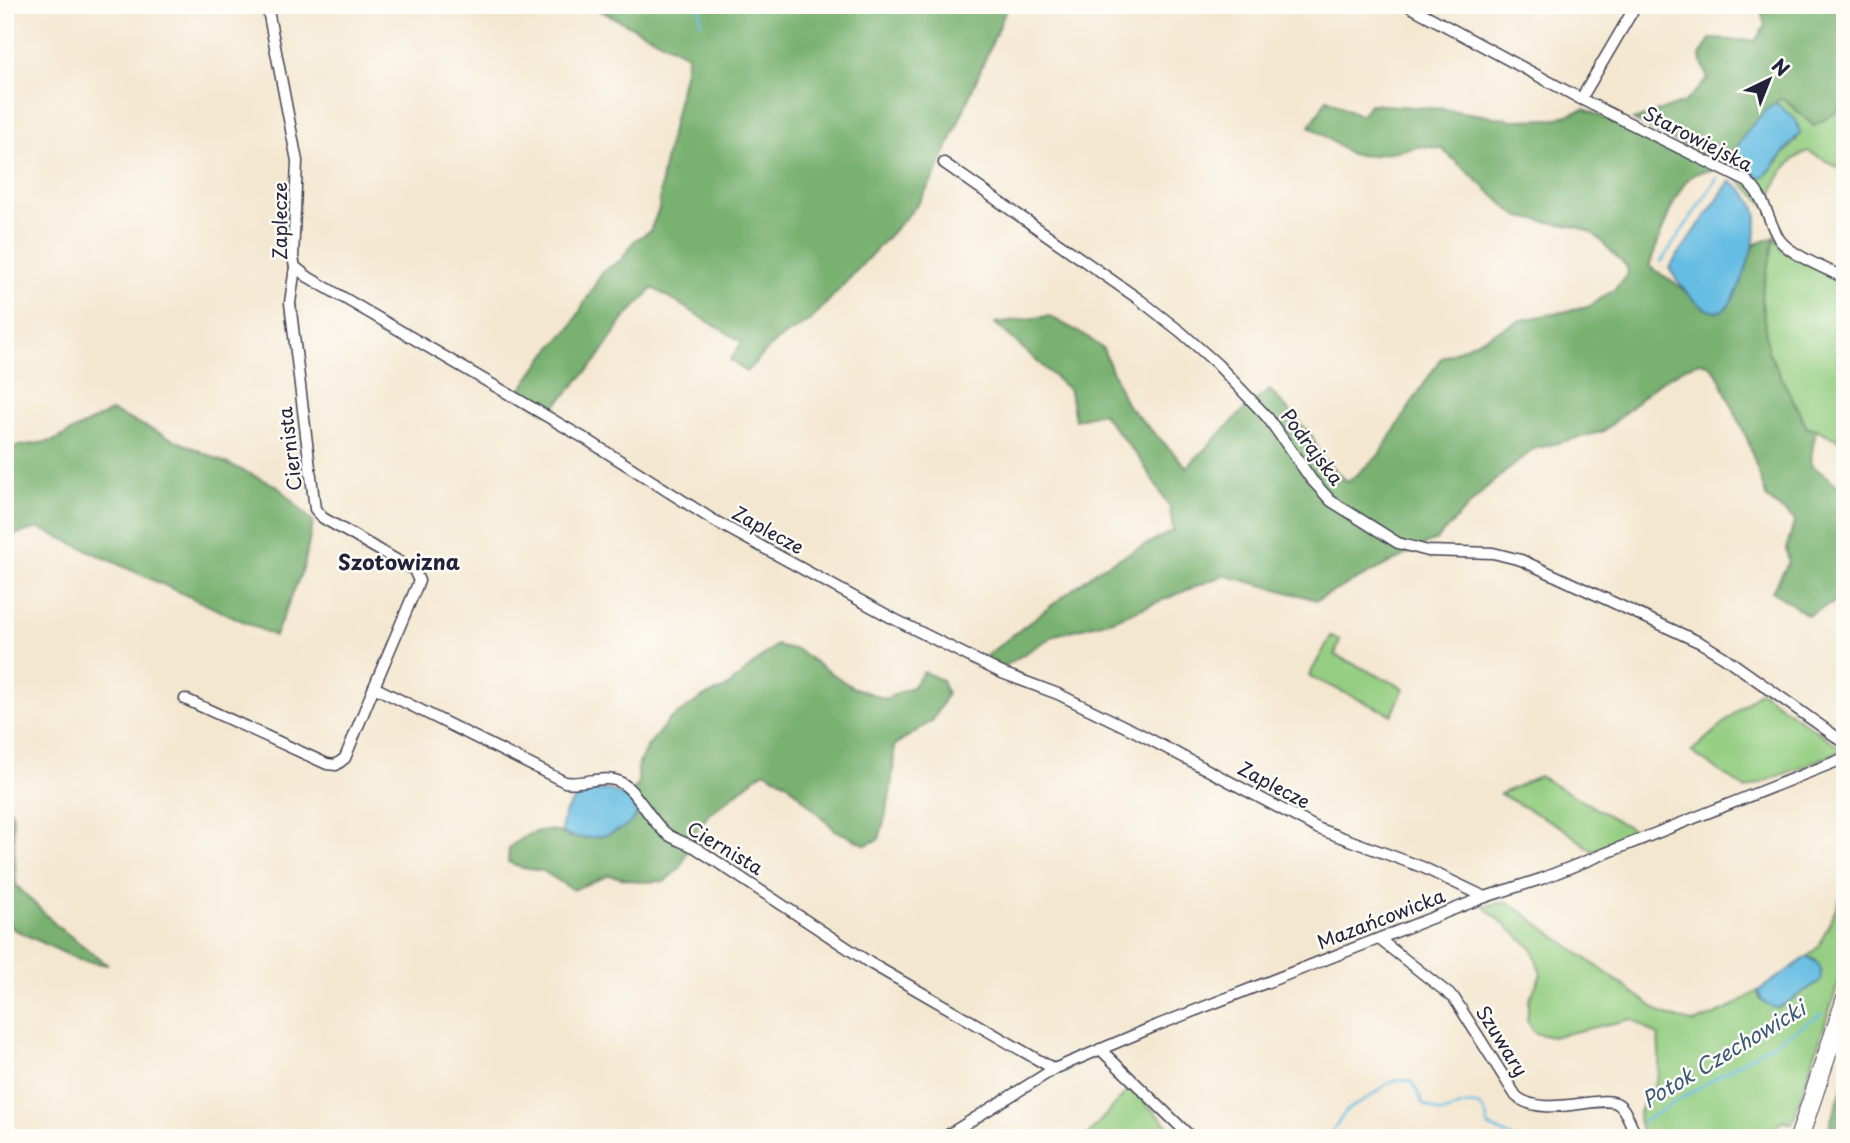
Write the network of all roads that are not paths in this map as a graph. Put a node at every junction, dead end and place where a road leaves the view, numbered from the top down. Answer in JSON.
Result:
{"nodes":[{"id":1,"x":267,"y":5,"type":"edge"},
{"id":2,"x":1407,"y":5,"type":"edge"},
{"id":3,"x":1636,"y":5,"type":"edge"},
{"id":4,"x":1581,"y":99,"type":"junction"},
{"id":5,"x":944,"y":163,"type":"dead end"},
{"id":6,"x":295,"y":267,"type":"junction"},
{"id":7,"x":1845,"y":278,"type":"edge"},
{"id":8,"x":374,"y":687,"type":"junction"},
{"id":9,"x":185,"y":699,"type":"dead end"},
{"id":10,"x":1845,"y":743,"type":"edge"},
{"id":11,"x":1845,"y":758,"type":"edge"},
{"id":12,"x":1485,"y":897,"type":"junction"},
{"id":13,"x":1379,"y":939,"type":"junction"},
{"id":14,"x":1845,"y":1001,"type":"edge"},
{"id":15,"x":1100,"y":1049,"type":"junction"},
{"id":16,"x":1054,"y":1069,"type":"junction"},
{"id":17,"x":943,"y":1138,"type":"edge"},
{"id":18,"x":1192,"y":1138,"type":"edge"},
{"id":19,"x":1637,"y":1138,"type":"edge"},
{"id":20,"x":1799,"y":1138,"type":"edge"}],
"edges":[{"from":1,"to":6,"type":"street","name":"Zaplecze"},
{"from":2,"to":4,"type":"street","name":"Starowiejska"},
{"from":3,"to":4,"type":"street"},
{"from":4,"to":7,"type":"street","name":"Starowiejska"},
{"from":5,"to":10,"type":"street","name":"Podrajska"},
{"from":6,"to":8,"type":"street","name":"Ciernista"},
{"from":6,"to":12,"type":"street","name":"Zaplecze"},
{"from":8,"to":9,"type":"street","name":"Ciernista"},
{"from":8,"to":16,"type":"street","name":"Ciernista"},
{"from":11,"to":12,"type":"street","name":"Mazańcowicka"},
{"from":12,"to":13,"type":"street","name":"Mazańcowicka"},
{"from":13,"to":15,"type":"street","name":"Mazańcowicka"},
{"from":13,"to":19,"type":"street","name":"Szuwary"},
{"from":14,"to":20,"type":"main road"},
{"from":15,"to":16,"type":"street","name":"Mazańcowicka"},
{"from":15,"to":18,"type":"street"},
{"from":16,"to":17,"type":"street","name":"Mazańcowicka"}]}
